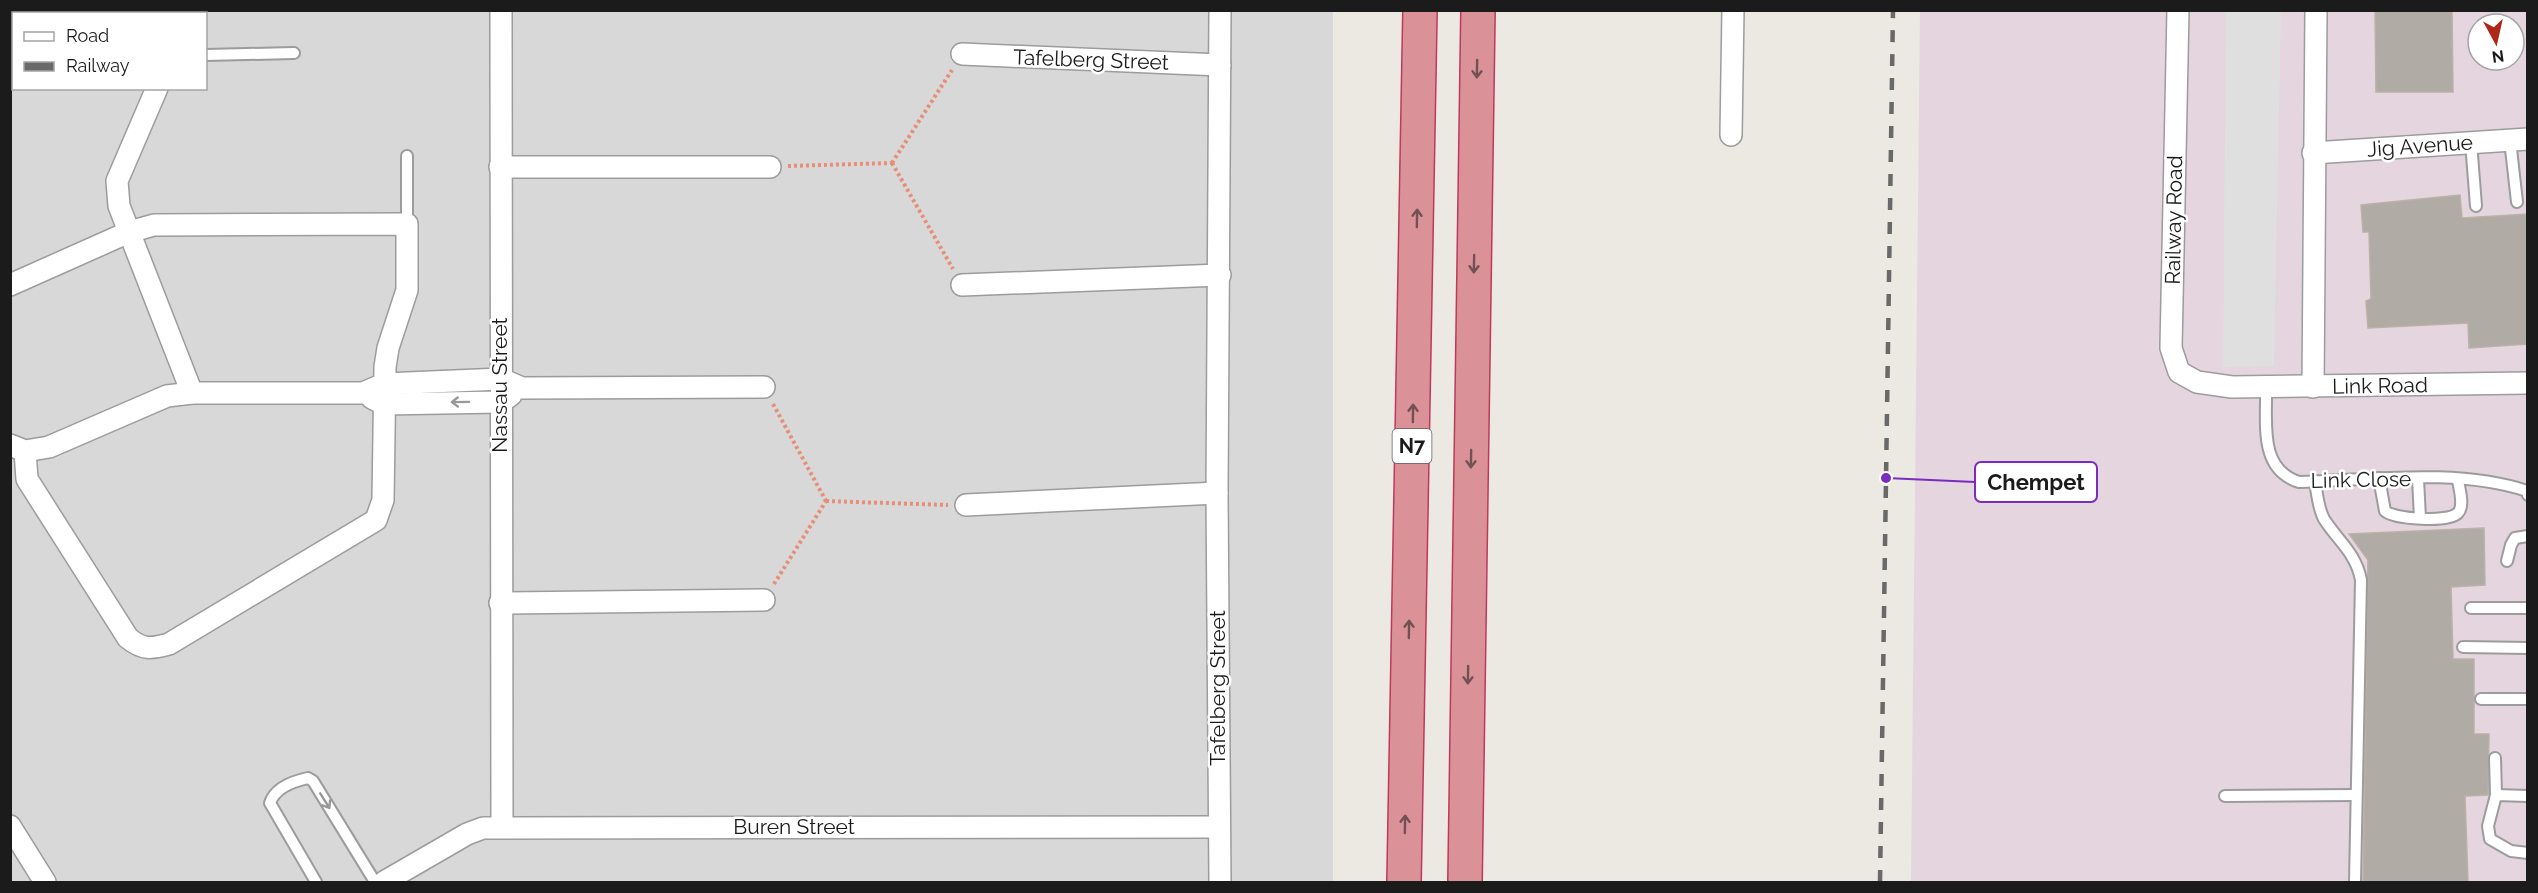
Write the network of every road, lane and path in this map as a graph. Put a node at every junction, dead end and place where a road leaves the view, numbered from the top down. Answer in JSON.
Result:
{"nodes":[{"id":1,"x":501,"y":10,"type":"edge"},
{"id":2,"x":1220,"y":10,"type":"edge"},
{"id":3,"x":1420,"y":10,"type":"edge"},
{"id":4,"x":1478,"y":10,"type":"edge"},
{"id":5,"x":1733,"y":10,"type":"edge"},
{"id":6,"x":2178,"y":10,"type":"edge"},
{"id":7,"x":2316,"y":10,"type":"edge"},
{"id":8,"x":294,"y":53,"type":"dead end"},
{"id":9,"x":962,"y":54,"type":"joint"},
{"id":10,"x":207,"y":55,"type":"edge"},
{"id":11,"x":1220,"y":65,"type":"junction"},
{"id":12,"x":156,"y":90,"type":"edge"},
{"id":13,"x":1731,"y":135,"type":"dead end"},
{"id":14,"x":2519,"y":139,"type":"edge"},
{"id":15,"x":2471,"y":142,"type":"junction"},
{"id":16,"x":2313,"y":153,"type":"junction"},
{"id":17,"x":407,"y":156,"type":"dead end"},
{"id":18,"x":892,"y":163,"type":"junction"},
{"id":19,"x":500,"y":167,"type":"junction"},
{"id":20,"x":770,"y":167,"type":"joint"},
{"id":21,"x":2517,"y":202,"type":"dead end"},
{"id":22,"x":2476,"y":206,"type":"dead end"},
{"id":23,"x":407,"y":224,"type":"junction"},
{"id":24,"x":129,"y":232,"type":"junction"},
{"id":25,"x":1220,"y":275,"type":"junction"},
{"id":26,"x":10,"y":285,"type":"edge"},
{"id":27,"x":962,"y":285,"type":"joint"},
{"id":28,"x":501,"y":379,"type":"junction"},
{"id":29,"x":2528,"y":383,"type":"edge"},
{"id":30,"x":764,"y":387,"type":"joint"},
{"id":31,"x":2232,"y":387,"type":"joint"},
{"id":32,"x":2313,"y":387,"type":"junction"},
{"id":33,"x":522,"y":388,"type":"junction"},
{"id":34,"x":2266,"y":388,"type":"junction"},
{"id":35,"x":192,"y":393,"type":"junction"},
{"id":36,"x":383,"y":394,"type":"junction"},
{"id":37,"x":501,"y":402,"type":"junction"},
{"id":38,"x":18,"y":448,"type":"edge"},
{"id":39,"x":2379,"y":478,"type":"junction"},
{"id":40,"x":2418,"y":479,"type":"junction"},
{"id":41,"x":2458,"y":480,"type":"junction"},
{"id":42,"x":2315,"y":481,"type":"junction"},
{"id":43,"x":1217,"y":493,"type":"junction"},
{"id":44,"x":2527,"y":493,"type":"edge"},
{"id":45,"x":826,"y":501,"type":"junction"},
{"id":46,"x":966,"y":505,"type":"joint"},
{"id":47,"x":2420,"y":518,"type":"junction"},
{"id":48,"x":2528,"y":536,"type":"edge"},
{"id":49,"x":2506,"y":561,"type":"dead end"},
{"id":50,"x":764,"y":600,"type":"joint"},
{"id":51,"x":500,"y":603,"type":"junction"},
{"id":52,"x":2471,"y":608,"type":"dead end"},
{"id":53,"x":2528,"y":608,"type":"edge"},
{"id":54,"x":2463,"y":647,"type":"dead end"},
{"id":55,"x":2528,"y":648,"type":"edge"},
{"id":56,"x":2481,"y":699,"type":"dead end"},
{"id":57,"x":2528,"y":699,"type":"edge"},
{"id":58,"x":2495,"y":758,"type":"dead end"},
{"id":59,"x":2356,"y":795,"type":"junction"},
{"id":60,"x":2496,"y":795,"type":"junction"},
{"id":61,"x":2225,"y":796,"type":"dead end"},
{"id":62,"x":2528,"y":796,"type":"edge"},
{"id":63,"x":10,"y":825,"type":"edge"},
{"id":64,"x":502,"y":827,"type":"junction"},
{"id":65,"x":1219,"y":827,"type":"junction"},
{"id":66,"x":2528,"y":853,"type":"edge"},
{"id":67,"x":45,"y":882,"type":"edge"},
{"id":68,"x":316,"y":882,"type":"edge"},
{"id":69,"x":375,"y":882,"type":"edge"},
{"id":70,"x":384,"y":882,"type":"edge"},
{"id":71,"x":1220,"y":882,"type":"edge"},
{"id":72,"x":1404,"y":882,"type":"edge"},
{"id":73,"x":1464,"y":882,"type":"edge"},
{"id":74,"x":2355,"y":882,"type":"edge"}],
"edges":[{"from":1,"to":19,"type":"street","name":"Nassau Street"},
{"from":2,"to":11,"type":"street","name":"Tafelberg Street"},
{"from":72,"to":3,"type":"highway","number":"N7","one_way":true},
{"from":4,"to":73,"type":"highway","one_way":true},
{"from":5,"to":13,"type":"street"},
{"from":6,"to":31,"type":"street","name":"Railway Road"},
{"from":7,"to":16,"type":"street"},
{"from":8,"to":10,"type":"lane"},
{"from":9,"to":11,"type":"street","name":"Tafelberg Street"},
{"from":9,"to":18,"type":"path"},
{"from":11,"to":25,"type":"street","name":"Tafelberg Street"},
{"from":12,"to":24,"type":"street"},
{"from":14,"to":15,"type":"street","name":"Jig Avenue"},
{"from":14,"to":21,"type":"lane"},
{"from":15,"to":16,"type":"street","name":"Jig Avenue"},
{"from":15,"to":22,"type":"lane"},
{"from":16,"to":32,"type":"street"},
{"from":17,"to":23,"type":"lane"},
{"from":18,"to":20,"type":"path"},
{"from":18,"to":27,"type":"path"},
{"from":19,"to":20,"type":"street"},
{"from":19,"to":28,"type":"street","name":"Nassau Street"},
{"from":23,"to":24,"type":"street"},
{"from":23,"to":36,"type":"street"},
{"from":24,"to":26,"type":"street"},
{"from":24,"to":35,"type":"street"},
{"from":25,"to":27,"type":"street"},
{"from":25,"to":43,"type":"street","name":"Tafelberg Street"},
{"from":28,"to":33,"type":"street"},
{"from":28,"to":36,"type":"street"},
{"from":28,"to":37,"type":"street","name":"Nassau Street"},
{"from":29,"to":32,"type":"street","name":"Link Road"},
{"from":30,"to":33,"type":"street","name":"Nassau Street"},
{"from":30,"to":45,"type":"path"},
{"from":31,"to":34,"type":"street","name":"Link Road"},
{"from":32,"to":34,"type":"street","name":"Link Road"},
{"from":33,"to":37,"type":"street"},
{"from":34,"to":42,"type":"lane","name":"Link Close"},
{"from":35,"to":36,"type":"street"},
{"from":35,"to":38,"type":"street"},
{"from":37,"to":36,"type":"street","one_way":true},
{"from":36,"to":38,"type":"street"},
{"from":37,"to":51,"type":"street","name":"Nassau Street"},
{"from":39,"to":40,"type":"lane","name":"Link Close"},
{"from":39,"to":42,"type":"lane","name":"Link Close"},
{"from":39,"to":47,"type":"lane"},
{"from":40,"to":41,"type":"lane","name":"Link Close"},
{"from":40,"to":47,"type":"lane"},
{"from":41,"to":44,"type":"lane","name":"Link Close"},
{"from":41,"to":47,"type":"lane"},
{"from":42,"to":59,"type":"lane"},
{"from":43,"to":46,"type":"street"},
{"from":43,"to":65,"type":"street","name":"Tafelberg Street"},
{"from":45,"to":46,"type":"path"},
{"from":45,"to":50,"type":"path"},
{"from":48,"to":49,"type":"lane"},
{"from":50,"to":51,"type":"street"},
{"from":51,"to":64,"type":"street","name":"Nassau Street"},
{"from":52,"to":53,"type":"lane"},
{"from":54,"to":55,"type":"lane"},
{"from":56,"to":57,"type":"lane"},
{"from":58,"to":60,"type":"lane"},
{"from":59,"to":61,"type":"lane"},
{"from":59,"to":74,"type":"lane"},
{"from":60,"to":62,"type":"lane"},
{"from":60,"to":66,"type":"lane"},
{"from":63,"to":67,"type":"street"},
{"from":64,"to":65,"type":"street","name":"Buren Street"},
{"from":64,"to":70,"type":"street","name":"Buren Street"},
{"from":65,"to":71,"type":"street","name":"Tafelberg Street"},
{"from":68,"to":69,"type":"lane","one_way":true}]}
